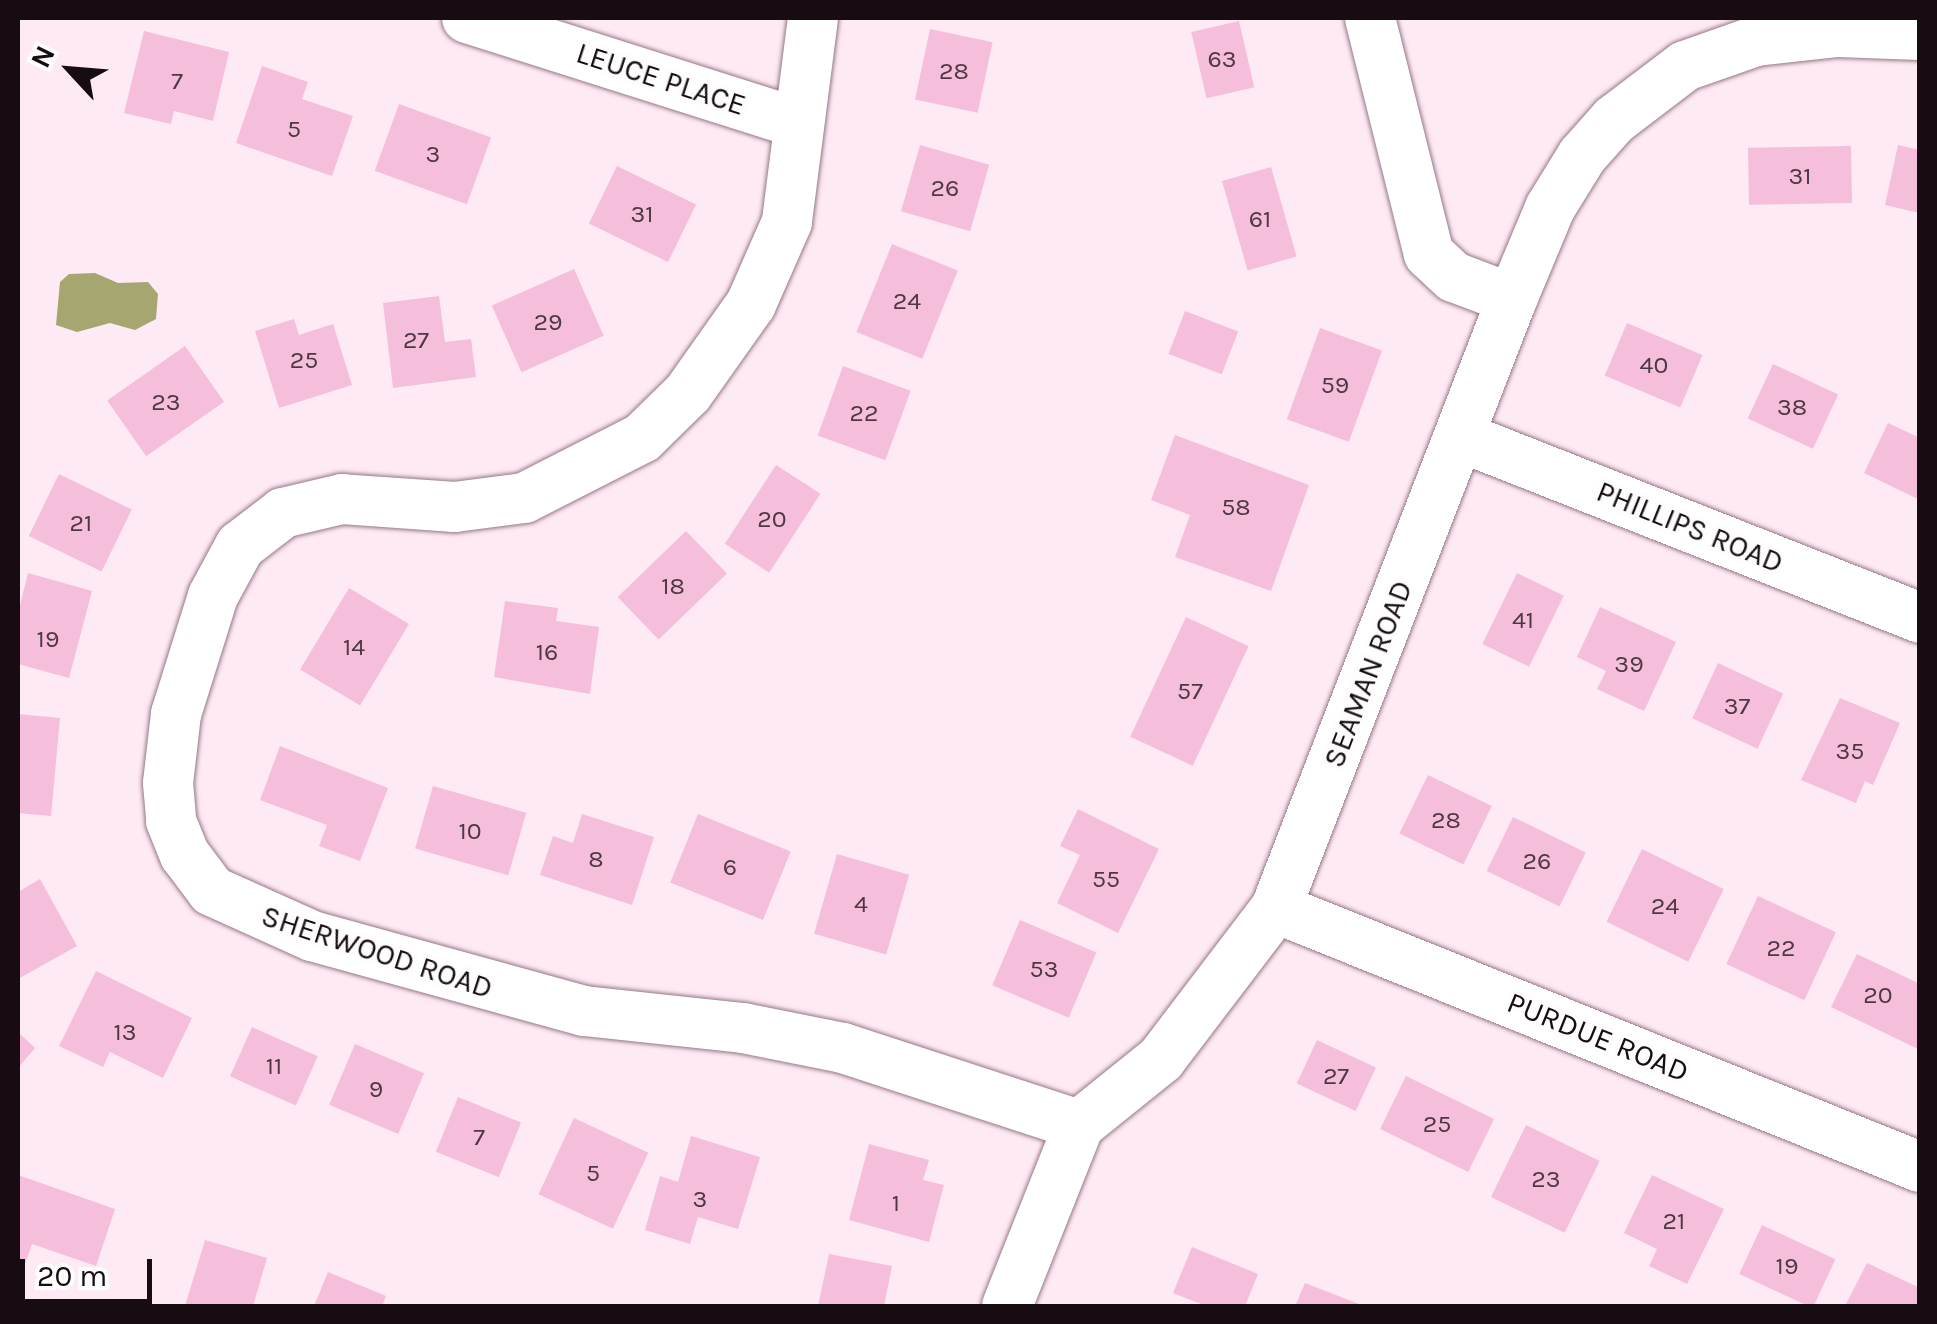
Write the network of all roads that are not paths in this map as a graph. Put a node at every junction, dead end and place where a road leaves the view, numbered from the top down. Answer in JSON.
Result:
{"nodes":[{"id":1,"x":467,"y":18,"type":"edge"},
{"id":2,"x":813,"y":18,"type":"edge"},
{"id":3,"x":1370,"y":18,"type":"edge"},
{"id":4,"x":1920,"y":35,"type":"edge"},
{"id":5,"x":798,"y":123,"type":"junction"},
{"id":6,"x":1512,"y":299,"type":"junction"},
{"id":7,"x":1460,"y":437,"type":"junction"},
{"id":8,"x":1920,"y":618,"type":"edge"},
{"id":9,"x":1276,"y":908,"type":"junction"},
{"id":10,"x":1080,"y":1125,"type":"junction"},
{"id":11,"x":1920,"y":1167,"type":"edge"},
{"id":12,"x":1007,"y":1306,"type":"edge"}],
"edges":[{"from":1,"to":5,"type":"street","name":"LEUCE PLACE"},
{"from":2,"to":5,"type":"street","name":"SHERWOOD ROAD"},
{"from":3,"to":6,"type":"street"},
{"from":4,"to":6,"type":"street","name":"SEAMAN ROAD"},
{"from":5,"to":10,"type":"street","name":"SHERWOOD ROAD"},
{"from":6,"to":7,"type":"street","name":"SEAMAN ROAD"},
{"from":7,"to":8,"type":"street","name":"PHILLIPS ROAD"},
{"from":7,"to":9,"type":"street","name":"SEAMAN ROAD"},
{"from":9,"to":10,"type":"street","name":"SEAMAN ROAD"},
{"from":9,"to":11,"type":"street","name":"PURDUE ROAD"},
{"from":10,"to":12,"type":"street","name":"SEAMAN ROAD"}]}
